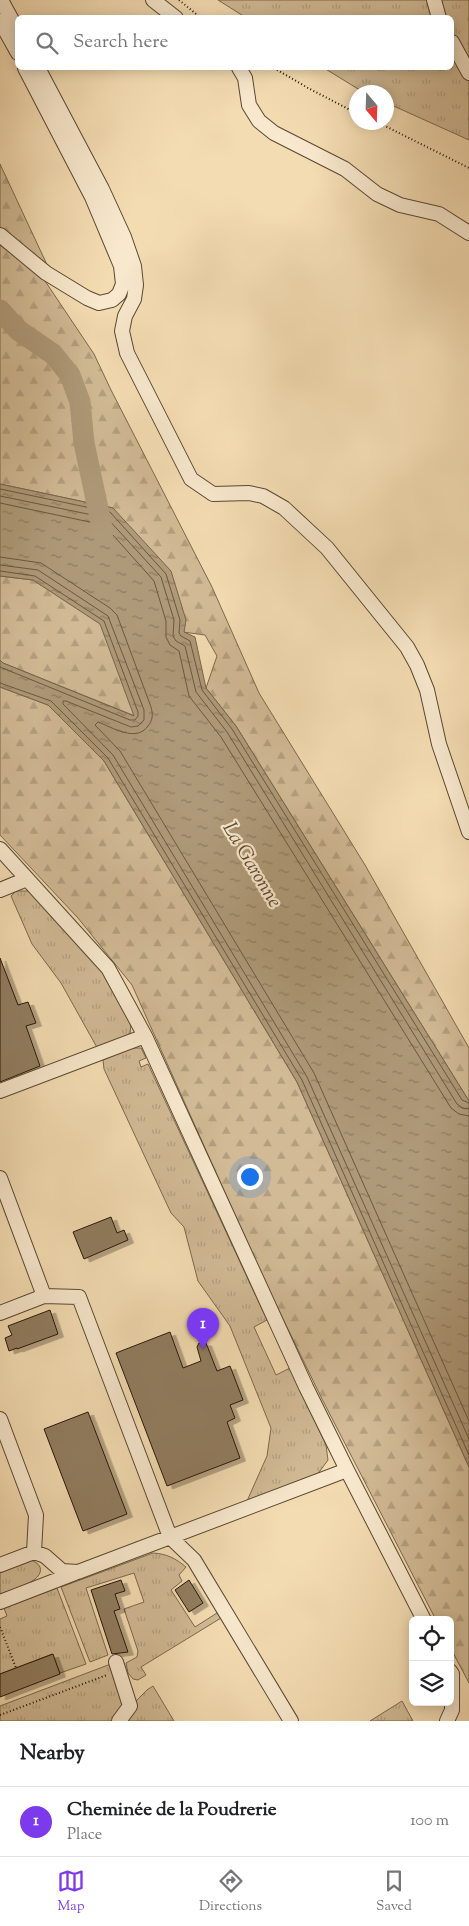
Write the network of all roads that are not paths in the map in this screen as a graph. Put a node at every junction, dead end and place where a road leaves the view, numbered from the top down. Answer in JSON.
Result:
{"nodes":[{"id":1,"x":0,"y":0,"type":"edge"},
{"id":2,"x":153,"y":0,"type":"edge"},
{"id":3,"x":434,"y":0,"type":"edge"},
{"id":4,"x":172,"y":15,"type":"edge"},
{"id":5,"x":437,"y":15,"type":"edge"},
{"id":6,"x":0,"y":21,"type":"edge"},
{"id":7,"x":15,"y":25,"type":"edge"},
{"id":8,"x":454,"y":46,"type":"edge"},
{"id":9,"x":15,"y":48,"type":"edge"},
{"id":10,"x":26,"y":70,"type":"edge"},
{"id":11,"x":39,"y":70,"type":"edge"},
{"id":12,"x":240,"y":70,"type":"edge"},
{"id":13,"x":469,"y":73,"type":"edge"},
{"id":14,"x":469,"y":233,"type":"edge"},
{"id":15,"x":0,"y":235,"type":"edge"},
{"id":16,"x":469,"y":832,"type":"edge"},
{"id":17,"x":0,"y":849,"type":"edge"},
{"id":18,"x":28,"y":879,"type":"junction"},
{"id":19,"x":0,"y":890,"type":"edge"},
{"id":20,"x":145,"y":1036,"type":"junction"},
{"id":21,"x":0,"y":1091,"type":"edge"},
{"id":22,"x":0,"y":1178,"type":"edge"},
{"id":23,"x":44,"y":1296,"type":"junction"},
{"id":24,"x":0,"y":1313,"type":"edge"},
{"id":25,"x":0,"y":1419,"type":"edge"},
{"id":26,"x":347,"y":1470,"type":"junction"},
{"id":27,"x":170,"y":1537,"type":"junction"},
{"id":28,"x":34,"y":1552,"type":"junction"},
{"id":29,"x":0,"y":1565,"type":"edge"},
{"id":30,"x":78,"y":1572,"type":"junction"},
{"id":31,"x":0,"y":1602,"type":"edge"},
{"id":32,"x":422,"y":1616,"type":"edge"},
{"id":33,"x":118,"y":1666,"type":"road end"},
{"id":34,"x":452,"y":1706,"type":"edge"},
{"id":35,"x":119,"y":1721,"type":"edge"},
{"id":36,"x":291,"y":1721,"type":"edge"},
{"id":37,"x":447,"y":1721,"type":"edge"}],
"edges":[{"from":1,"to":7,"type":"lane"},
{"from":2,"to":4,"type":"lane"},
{"from":3,"to":5,"type":"lane"},
{"from":6,"to":9,"type":"lane"},
{"from":8,"to":13,"type":"lane"},
{"from":10,"to":15,"type":"lane"},
{"from":11,"to":16,"type":"lane"},
{"from":12,"to":14,"type":"lane"},
{"from":17,"to":18,"type":"lane"},
{"from":18,"to":19,"type":"lane"},
{"from":18,"to":20,"type":"lane"},
{"from":20,"to":21,"type":"lane"},
{"from":20,"to":26,"type":"lane"},
{"from":22,"to":23,"type":"lane"},
{"from":23,"to":24,"type":"lane"},
{"from":23,"to":27,"type":"lane"},
{"from":25,"to":28,"type":"lane"},
{"from":26,"to":27,"type":"lane"},
{"from":26,"to":32,"type":"lane"},
{"from":27,"to":30,"type":"lane"},
{"from":27,"to":36,"type":"lane"},
{"from":28,"to":29,"type":"lane"},
{"from":28,"to":30,"type":"lane"},
{"from":30,"to":31,"type":"lane"},
{"from":33,"to":35,"type":"lane"},
{"from":34,"to":37,"type":"lane"}]}
